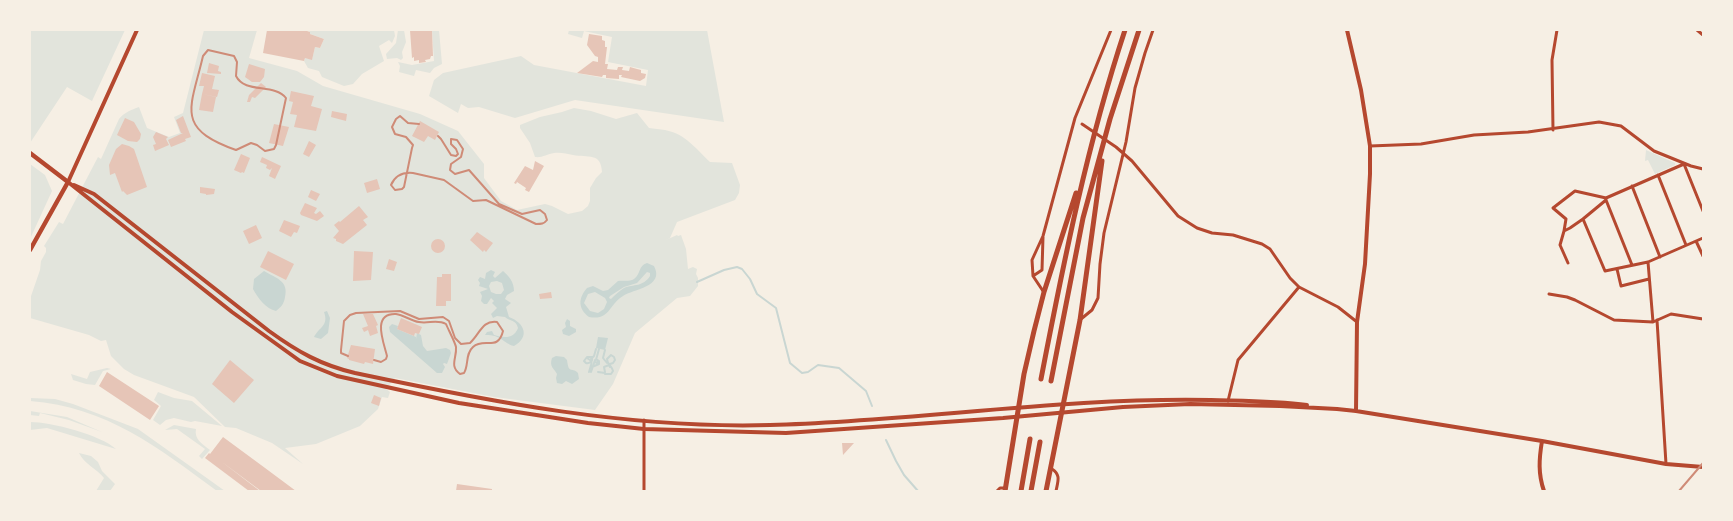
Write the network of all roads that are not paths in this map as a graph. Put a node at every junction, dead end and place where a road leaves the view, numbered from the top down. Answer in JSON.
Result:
{"nodes":[{"id":1,"x":137,"y":30,"type":"edge"},
{"id":2,"x":1111,"y":30,"type":"edge"},
{"id":3,"x":1125,"y":30,"type":"edge"},
{"id":4,"x":1139,"y":30,"type":"edge"},
{"id":5,"x":1153,"y":30,"type":"edge"},
{"id":6,"x":1347,"y":30,"type":"edge"},
{"id":7,"x":1557,"y":30,"type":"edge"},
{"id":8,"x":1697,"y":30,"type":"edge"},
{"id":9,"x":1703,"y":35,"type":"edge"},
{"id":10,"x":1082,"y":124,"type":"dead end"},
{"id":11,"x":1553,"y":130,"type":"junction"},
{"id":12,"x":1104,"y":145,"type":"junction"},
{"id":13,"x":1370,"y":146,"type":"junction"},
{"id":14,"x":30,"y":153,"type":"edge"},
{"id":15,"x":1124,"y":153,"type":"junction"},
{"id":16,"x":1684,"y":164,"type":"junction"},
{"id":17,"x":1703,"y":169,"type":"edge"},
{"id":18,"x":1084,"y":171,"type":"junction"},
{"id":19,"x":1658,"y":175,"type":"junction"},
{"id":20,"x":68,"y":182,"type":"junction"},
{"id":21,"x":1632,"y":186,"type":"junction"},
{"id":22,"x":1697,"y":196,"type":"junction"},
{"id":23,"x":1703,"y":197,"type":"edge"},
{"id":24,"x":1606,"y":199,"type":"junction"},
{"id":25,"x":1703,"y":210,"type":"edge"},
{"id":26,"x":1583,"y":219,"type":"junction"},
{"id":27,"x":1564,"y":231,"type":"junction"},
{"id":28,"x":1042,"y":236,"type":"junction"},
{"id":29,"x":1703,"y":238,"type":"edge"},
{"id":30,"x":1696,"y":241,"type":"junction"},
{"id":31,"x":1686,"y":245,"type":"junction"},
{"id":32,"x":30,"y":250,"type":"edge"},
{"id":33,"x":1703,"y":256,"type":"edge"},
{"id":34,"x":1660,"y":257,"type":"junction"},
{"id":35,"x":1648,"y":262,"type":"junction"},
{"id":36,"x":1568,"y":263,"type":"dead end"},
{"id":37,"x":1632,"y":265,"type":"junction"},
{"id":38,"x":1617,"y":268,"type":"junction"},
{"id":39,"x":1033,"y":276,"type":"junction"},
{"id":40,"x":1649,"y":279,"type":"junction"},
{"id":41,"x":1299,"y":287,"type":"junction"},
{"id":42,"x":1044,"y":292,"type":"junction"},
{"id":43,"x":1549,"y":294,"type":"dead end"},
{"id":44,"x":1703,"y":319,"type":"edge"},
{"id":45,"x":1080,"y":320,"type":"junction"},
{"id":46,"x":1655,"y":321,"type":"junction"},
{"id":47,"x":1356,"y":322,"type":"junction"},
{"id":48,"x":1041,"y":379,"type":"dead end"},
{"id":49,"x":1051,"y":381,"type":"dead end"},
{"id":50,"x":1228,"y":401,"type":"junction"},
{"id":51,"x":1064,"y":404,"type":"junction"},
{"id":52,"x":1020,"y":407,"type":"junction"},
{"id":53,"x":1337,"y":409,"type":"junction"},
{"id":54,"x":1356,"y":411,"type":"junction"},
{"id":55,"x":1062,"y":412,"type":"junction"},
{"id":56,"x":1018,"y":416,"type":"junction"},
{"id":57,"x":644,"y":420,"type":"junction"},
{"id":58,"x":644,"y":429,"type":"junction"},
{"id":59,"x":1030,"y":439,"type":"dead end"},
{"id":60,"x":1542,"y":441,"type":"junction"},
{"id":61,"x":1040,"y":442,"type":"dead end"},
{"id":62,"x":1666,"y":464,"type":"junction"},
{"id":63,"x":1703,"y":467,"type":"edge"},
{"id":64,"x":1052,"y":470,"type":"junction"},
{"id":65,"x":1006,"y":489,"type":"edge"},
{"id":66,"x":644,"y":491,"type":"edge"},
{"id":67,"x":997,"y":491,"type":"edge"},
{"id":68,"x":1021,"y":491,"type":"edge"},
{"id":69,"x":1031,"y":491,"type":"edge"},
{"id":70,"x":1046,"y":491,"type":"edge"},
{"id":71,"x":1056,"y":491,"type":"edge"},
{"id":72,"x":1544,"y":491,"type":"edge"}],
"edges":[{"from":1,"to":20,"type":"street"},
{"from":2,"to":28,"type":"street"},
{"from":3,"to":18,"type":"highway"},
{"from":4,"to":12,"type":"highway"},
{"from":5,"to":15,"type":"street"},
{"from":6,"to":13,"type":"street"},
{"from":7,"to":11,"type":"street"},
{"from":8,"to":9,"type":"street"},
{"from":10,"to":15,"type":"street"},
{"from":11,"to":13,"type":"street"},
{"from":11,"to":16,"type":"street"},
{"from":12,"to":45,"type":"highway"},
{"from":12,"to":49,"type":"highway"},
{"from":13,"to":47,"type":"street"},
{"from":14,"to":20,"type":"main road"},
{"from":15,"to":41,"type":"street"},
{"from":15,"to":45,"type":"street"},
{"from":16,"to":17,"type":"street"},
{"from":16,"to":19,"type":"street"},
{"from":16,"to":22,"type":"street"},
{"from":18,"to":42,"type":"highway"},
{"from":18,"to":48,"type":"highway"},
{"from":19,"to":21,"type":"street"},
{"from":19,"to":31,"type":"street"},
{"from":20,"to":32,"type":"main road"},
{"from":20,"to":57,"type":"street"},
{"from":20,"to":58,"type":"street"},
{"from":21,"to":24,"type":"street"},
{"from":21,"to":34,"type":"street"},
{"from":22,"to":23,"type":"street"},
{"from":22,"to":25,"type":"street"},
{"from":24,"to":26,"type":"street"},
{"from":24,"to":27,"type":"street"},
{"from":24,"to":37,"type":"street"},
{"from":26,"to":27,"type":"street"},
{"from":26,"to":38,"type":"street"},
{"from":27,"to":36,"type":"street"},
{"from":28,"to":39,"type":"street"},
{"from":28,"to":39,"type":"street"},
{"from":29,"to":30,"type":"street"},
{"from":30,"to":31,"type":"street"},
{"from":30,"to":33,"type":"street"},
{"from":31,"to":34,"type":"street"},
{"from":34,"to":35,"type":"street"},
{"from":35,"to":37,"type":"street"},
{"from":35,"to":40,"type":"street"},
{"from":37,"to":38,"type":"street"},
{"from":38,"to":40,"type":"street"},
{"from":39,"to":42,"type":"street"},
{"from":40,"to":46,"type":"street"},
{"from":41,"to":47,"type":"street"},
{"from":41,"to":50,"type":"street"},
{"from":42,"to":52,"type":"highway"},
{"from":43,"to":46,"type":"street"},
{"from":44,"to":46,"type":"street"},
{"from":45,"to":51,"type":"highway"},
{"from":46,"to":62,"type":"street"},
{"from":47,"to":54,"type":"street"},
{"from":50,"to":51,"type":"street"},
{"from":50,"to":53,"type":"street"},
{"from":51,"to":52,"type":"street"},
{"from":51,"to":55,"type":"highway"},
{"from":52,"to":56,"type":"highway"},
{"from":52,"to":57,"type":"street"},
{"from":53,"to":54,"type":"street"},
{"from":53,"to":55,"type":"street"},
{"from":54,"to":60,"type":"street"},
{"from":55,"to":56,"type":"street"},
{"from":55,"to":64,"type":"highway"},
{"from":56,"to":58,"type":"street"},
{"from":56,"to":65,"type":"highway"},
{"from":57,"to":58,"type":"street"},
{"from":58,"to":66,"type":"street"},
{"from":59,"to":68,"type":"highway"},
{"from":60,"to":62,"type":"street"},
{"from":60,"to":72,"type":"street"},
{"from":61,"to":69,"type":"highway"},
{"from":62,"to":63,"type":"street"},
{"from":64,"to":70,"type":"highway"},
{"from":64,"to":71,"type":"street"},
{"from":65,"to":67,"type":"street"}]}
